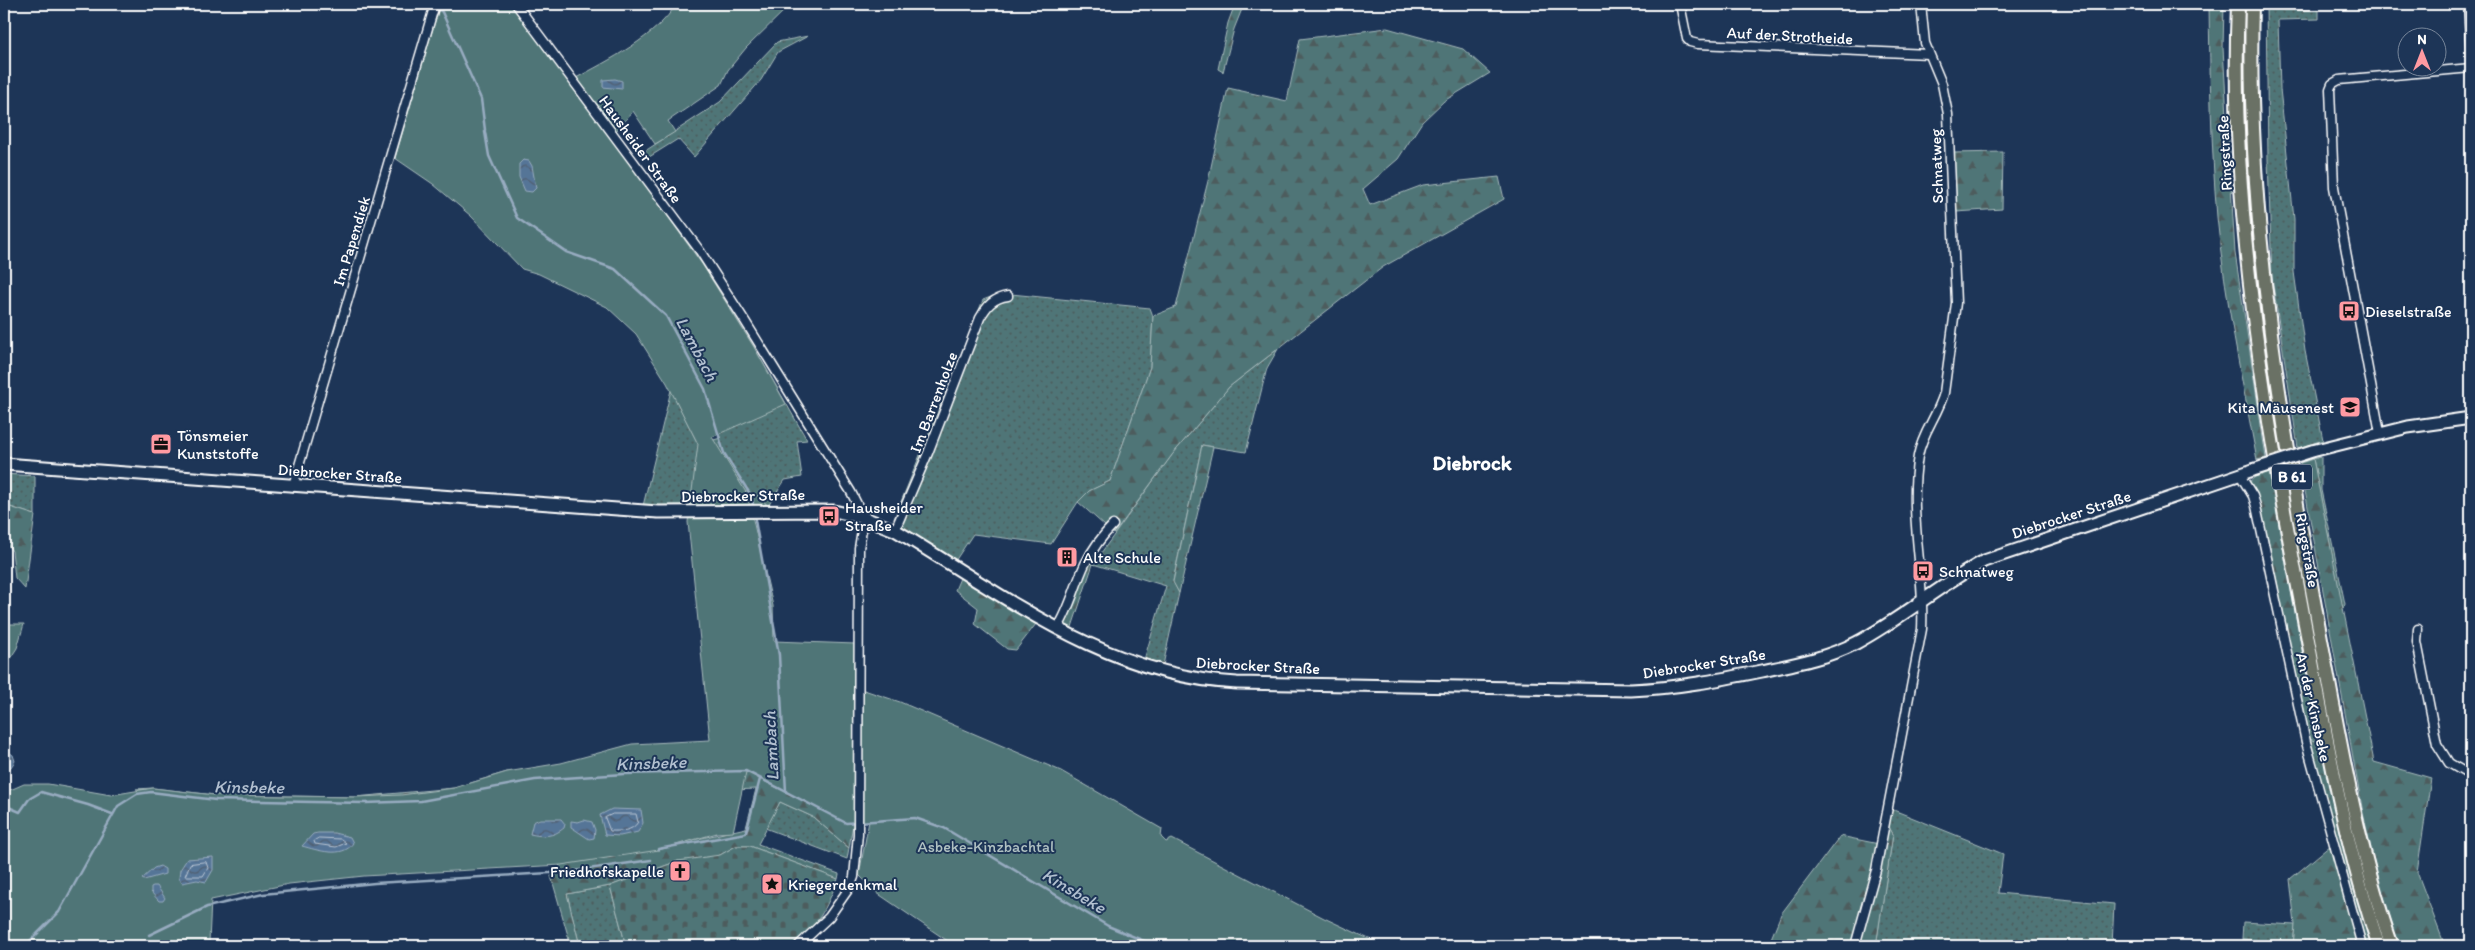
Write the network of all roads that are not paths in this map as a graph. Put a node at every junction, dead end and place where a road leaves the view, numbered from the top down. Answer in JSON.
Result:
{"nodes":[{"id":1,"x":435,"y":4,"type":"edge"},
{"id":2,"x":516,"y":4,"type":"edge"},
{"id":3,"x":1680,"y":4,"type":"edge"},
{"id":4,"x":1920,"y":4,"type":"edge"},
{"id":5,"x":2232,"y":4,"type":"edge"},
{"id":6,"x":2238,"y":4,"type":"edge"},
{"id":7,"x":2252,"y":4,"type":"edge"},
{"id":8,"x":2259,"y":4,"type":"edge"},
{"id":9,"x":2468,"y":4,"type":"edge"},
{"id":10,"x":2237,"y":22,"type":"junction"},
{"id":11,"x":2251,"y":32,"type":"junction"},
{"id":12,"x":1929,"y":54,"type":"junction"},
{"id":13,"x":2471,"y":55,"type":"edge"},
{"id":14,"x":2471,"y":68,"type":"edge"},
{"id":15,"x":1008,"y":296,"type":"dead end"},
{"id":16,"x":2471,"y":418,"type":"edge"},
{"id":17,"x":2380,"y":433,"type":"junction"},
{"id":18,"x":4,"y":464,"type":"edge"},
{"id":19,"x":2240,"y":474,"type":"junction"},
{"id":20,"x":293,"y":486,"type":"junction"},
{"id":21,"x":864,"y":518,"type":"junction"},
{"id":22,"x":1113,"y":525,"type":"dead end"},
{"id":23,"x":895,"y":530,"type":"junction"},
{"id":24,"x":1924,"y":600,"type":"junction"},
{"id":25,"x":1057,"y":629,"type":"junction"},
{"id":26,"x":2418,"y":629,"type":"dead end"},
{"id":27,"x":2471,"y":776,"type":"edge"},
{"id":28,"x":798,"y":946,"type":"edge"},
{"id":29,"x":1855,"y":946,"type":"edge"},
{"id":30,"x":2362,"y":946,"type":"edge"},
{"id":31,"x":2379,"y":946,"type":"edge"},
{"id":32,"x":2392,"y":946,"type":"edge"}],
"edges":[{"from":1,"to":20,"type":"street","name":"Im Papendiek"},
{"from":2,"to":21,"type":"street","name":"Hausheider Straße"},
{"from":3,"to":12,"type":"street","name":"Auf der Strotheide"},
{"from":4,"to":12,"type":"street","name":"Schnatweg"},
{"from":5,"to":10,"type":"highway"},
{"from":6,"to":10,"type":"highway","name":"Ringstraße","number":"B 61"},
{"from":7,"to":11,"type":"highway","name":"Ringstraße","number":"B 61"},
{"from":8,"to":11,"type":"highway"},
{"from":9,"to":13,"type":"street"},
{"from":10,"to":31,"type":"highway","name":"Ringstraße","number":"B 61"},
{"from":11,"to":32,"type":"highway","name":"Ringstraße","number":"B 61"},
{"from":12,"to":24,"type":"street","name":"Schnatweg"},
{"from":14,"to":17,"type":"street"},
{"from":15,"to":23,"type":"street","name":"Im Barrenholze"},
{"from":16,"to":17,"type":"main road","name":"Diebrocker Straße"},
{"from":17,"to":19,"type":"main road","name":"Diebrocker Straße","bridge":true},
{"from":18,"to":20,"type":"main road","name":"Diebrocker Straße"},
{"from":19,"to":24,"type":"main road","name":"Diebrocker Straße"},
{"from":19,"to":30,"type":"street","name":"An der Kinsbeke"},
{"from":20,"to":21,"type":"main road","name":"Diebrocker Straße"},
{"from":21,"to":23,"type":"main road","name":"Diebrocker Straße"},
{"from":21,"to":28,"type":"street"},
{"from":22,"to":25,"type":"street"},
{"from":23,"to":25,"type":"main road","name":"Diebrocker Straße"},
{"from":24,"to":25,"type":"main road","name":"Diebrocker Straße"},
{"from":24,"to":29,"type":"street","name":"Schnatweg"},
{"from":26,"to":27,"type":"street"}]}
